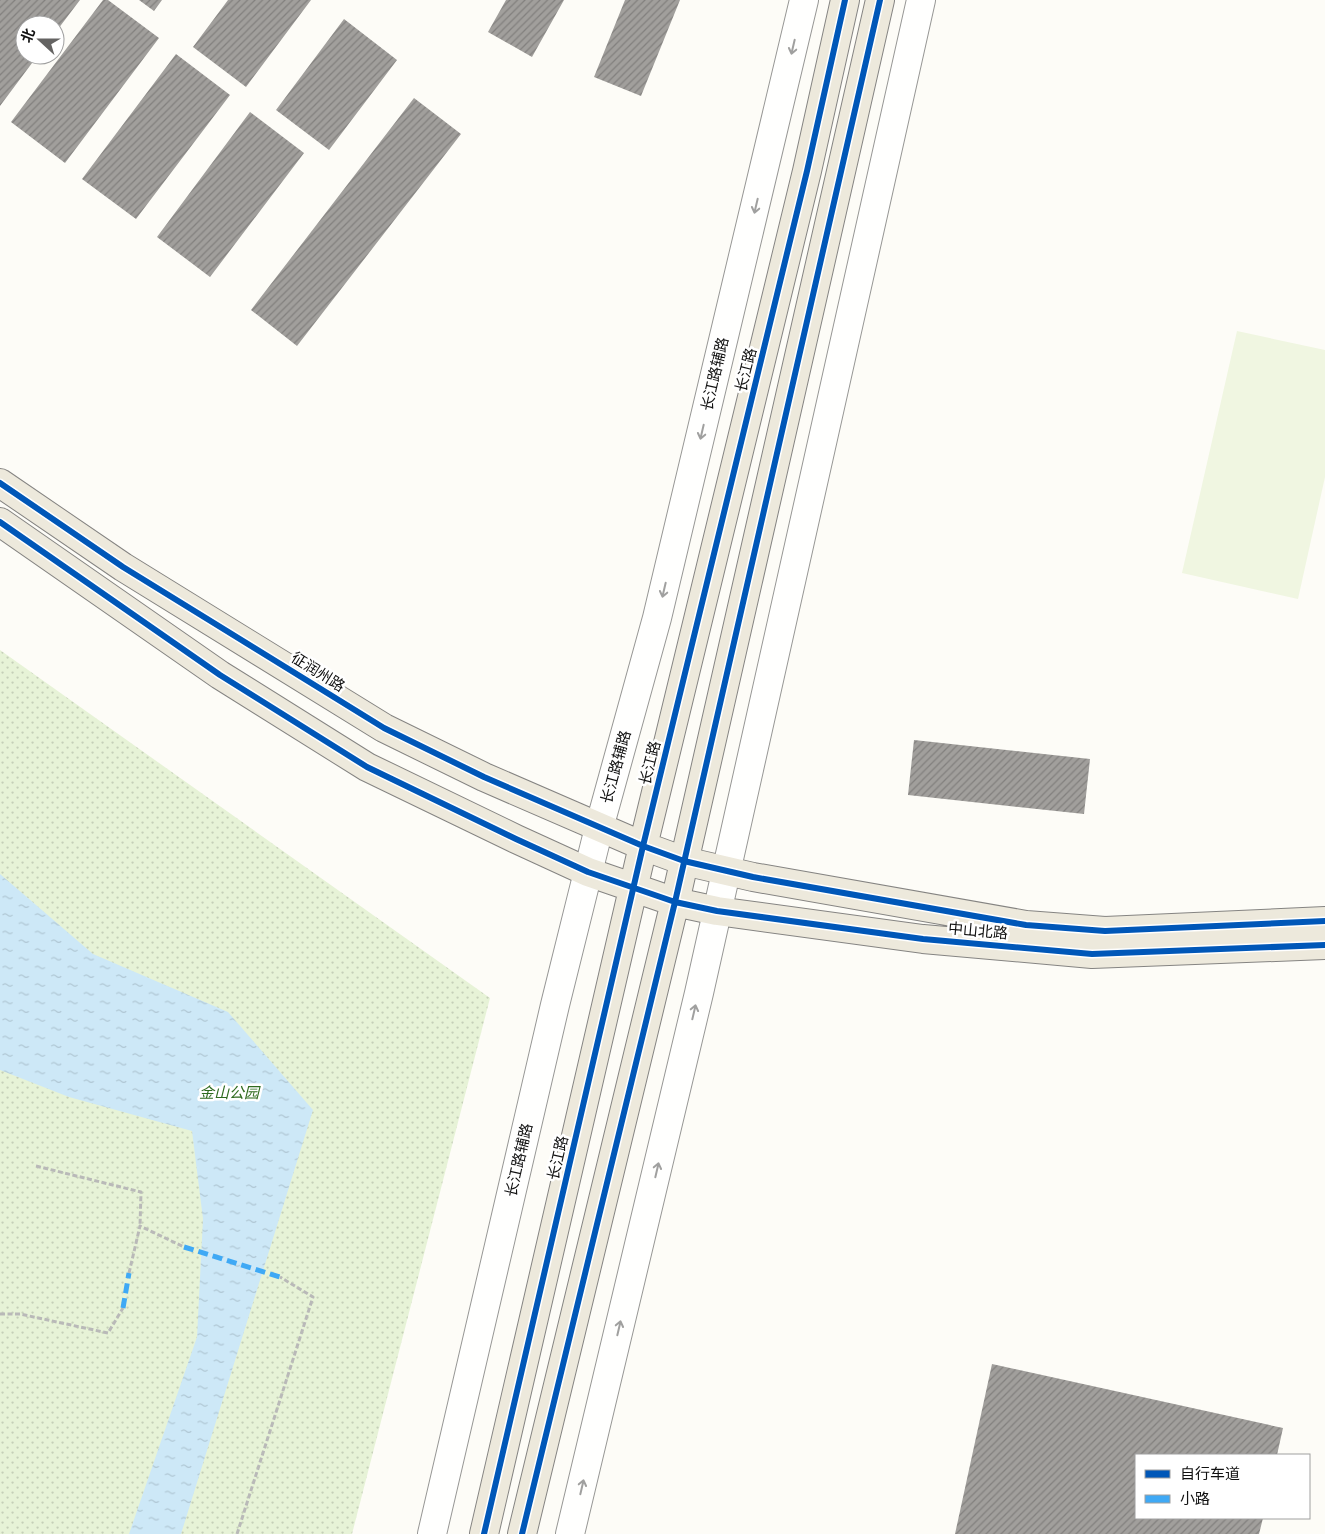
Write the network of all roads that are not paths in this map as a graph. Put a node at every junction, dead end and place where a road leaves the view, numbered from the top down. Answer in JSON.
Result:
{"nodes":[{"id":1,"x":804,"y":0,"type":"edge"},
{"id":2,"x":845,"y":0,"type":"edge"},
{"id":3,"x":880,"y":0,"type":"edge"},
{"id":4,"x":921,"y":0,"type":"edge"},
{"id":5,"x":0,"y":483,"type":"edge"},
{"id":6,"x":0,"y":522,"type":"edge"},
{"id":7,"x":599,"y":828,"type":"junction"},
{"id":8,"x":643,"y":846,"type":"junction"},
{"id":9,"x":684,"y":861,"type":"junction"},
{"id":10,"x":588,"y":872,"type":"junction"},
{"id":11,"x":726,"y":872,"type":"junction"},
{"id":12,"x":634,"y":888,"type":"junction"},
{"id":13,"x":675,"y":902,"type":"junction"},
{"id":14,"x":717,"y":911,"type":"junction"},
{"id":15,"x":1325,"y":921,"type":"edge"},
{"id":16,"x":1325,"y":945,"type":"edge"},
{"id":17,"x":432,"y":1534,"type":"edge"},
{"id":18,"x":484,"y":1534,"type":"edge"},
{"id":19,"x":522,"y":1534,"type":"edge"},
{"id":20,"x":570,"y":1534,"type":"edge"}],
"edges":[{"from":1,"to":7,"type":"street","name":"长江路辅路","one_way":true},
{"from":2,"to":8,"type":"main road","name":"长江路"},
{"from":3,"to":9,"type":"main road"},
{"from":4,"to":11,"type":"street"},
{"from":5,"to":7,"type":"main road","name":"征润州路"},
{"from":6,"to":10,"type":"main road"},
{"from":7,"to":8,"type":"main road","name":"征润州路"},
{"from":7,"to":10,"type":"street","name":"长江路辅路"},
{"from":8,"to":9,"type":"main road","name":"中山北路"},
{"from":8,"to":12,"type":"main road","name":"长江路"},
{"from":9,"to":11,"type":"main road","name":"中山北路"},
{"from":9,"to":13,"type":"main road"},
{"from":10,"to":12,"type":"main road"},
{"from":10,"to":17,"type":"street","name":"长江路辅路"},
{"from":11,"to":14,"type":"street"},
{"from":11,"to":15,"type":"main road","name":"中山北路"},
{"from":12,"to":13,"type":"main road","name":"中山北路"},
{"from":12,"to":18,"type":"main road","name":"长江路"},
{"from":13,"to":14,"type":"main road","name":"中山北路"},
{"from":13,"to":19,"type":"main road"},
{"from":14,"to":16,"type":"main road","name":"中山北路"},
{"from":20,"to":14,"type":"street","one_way":true}]}
